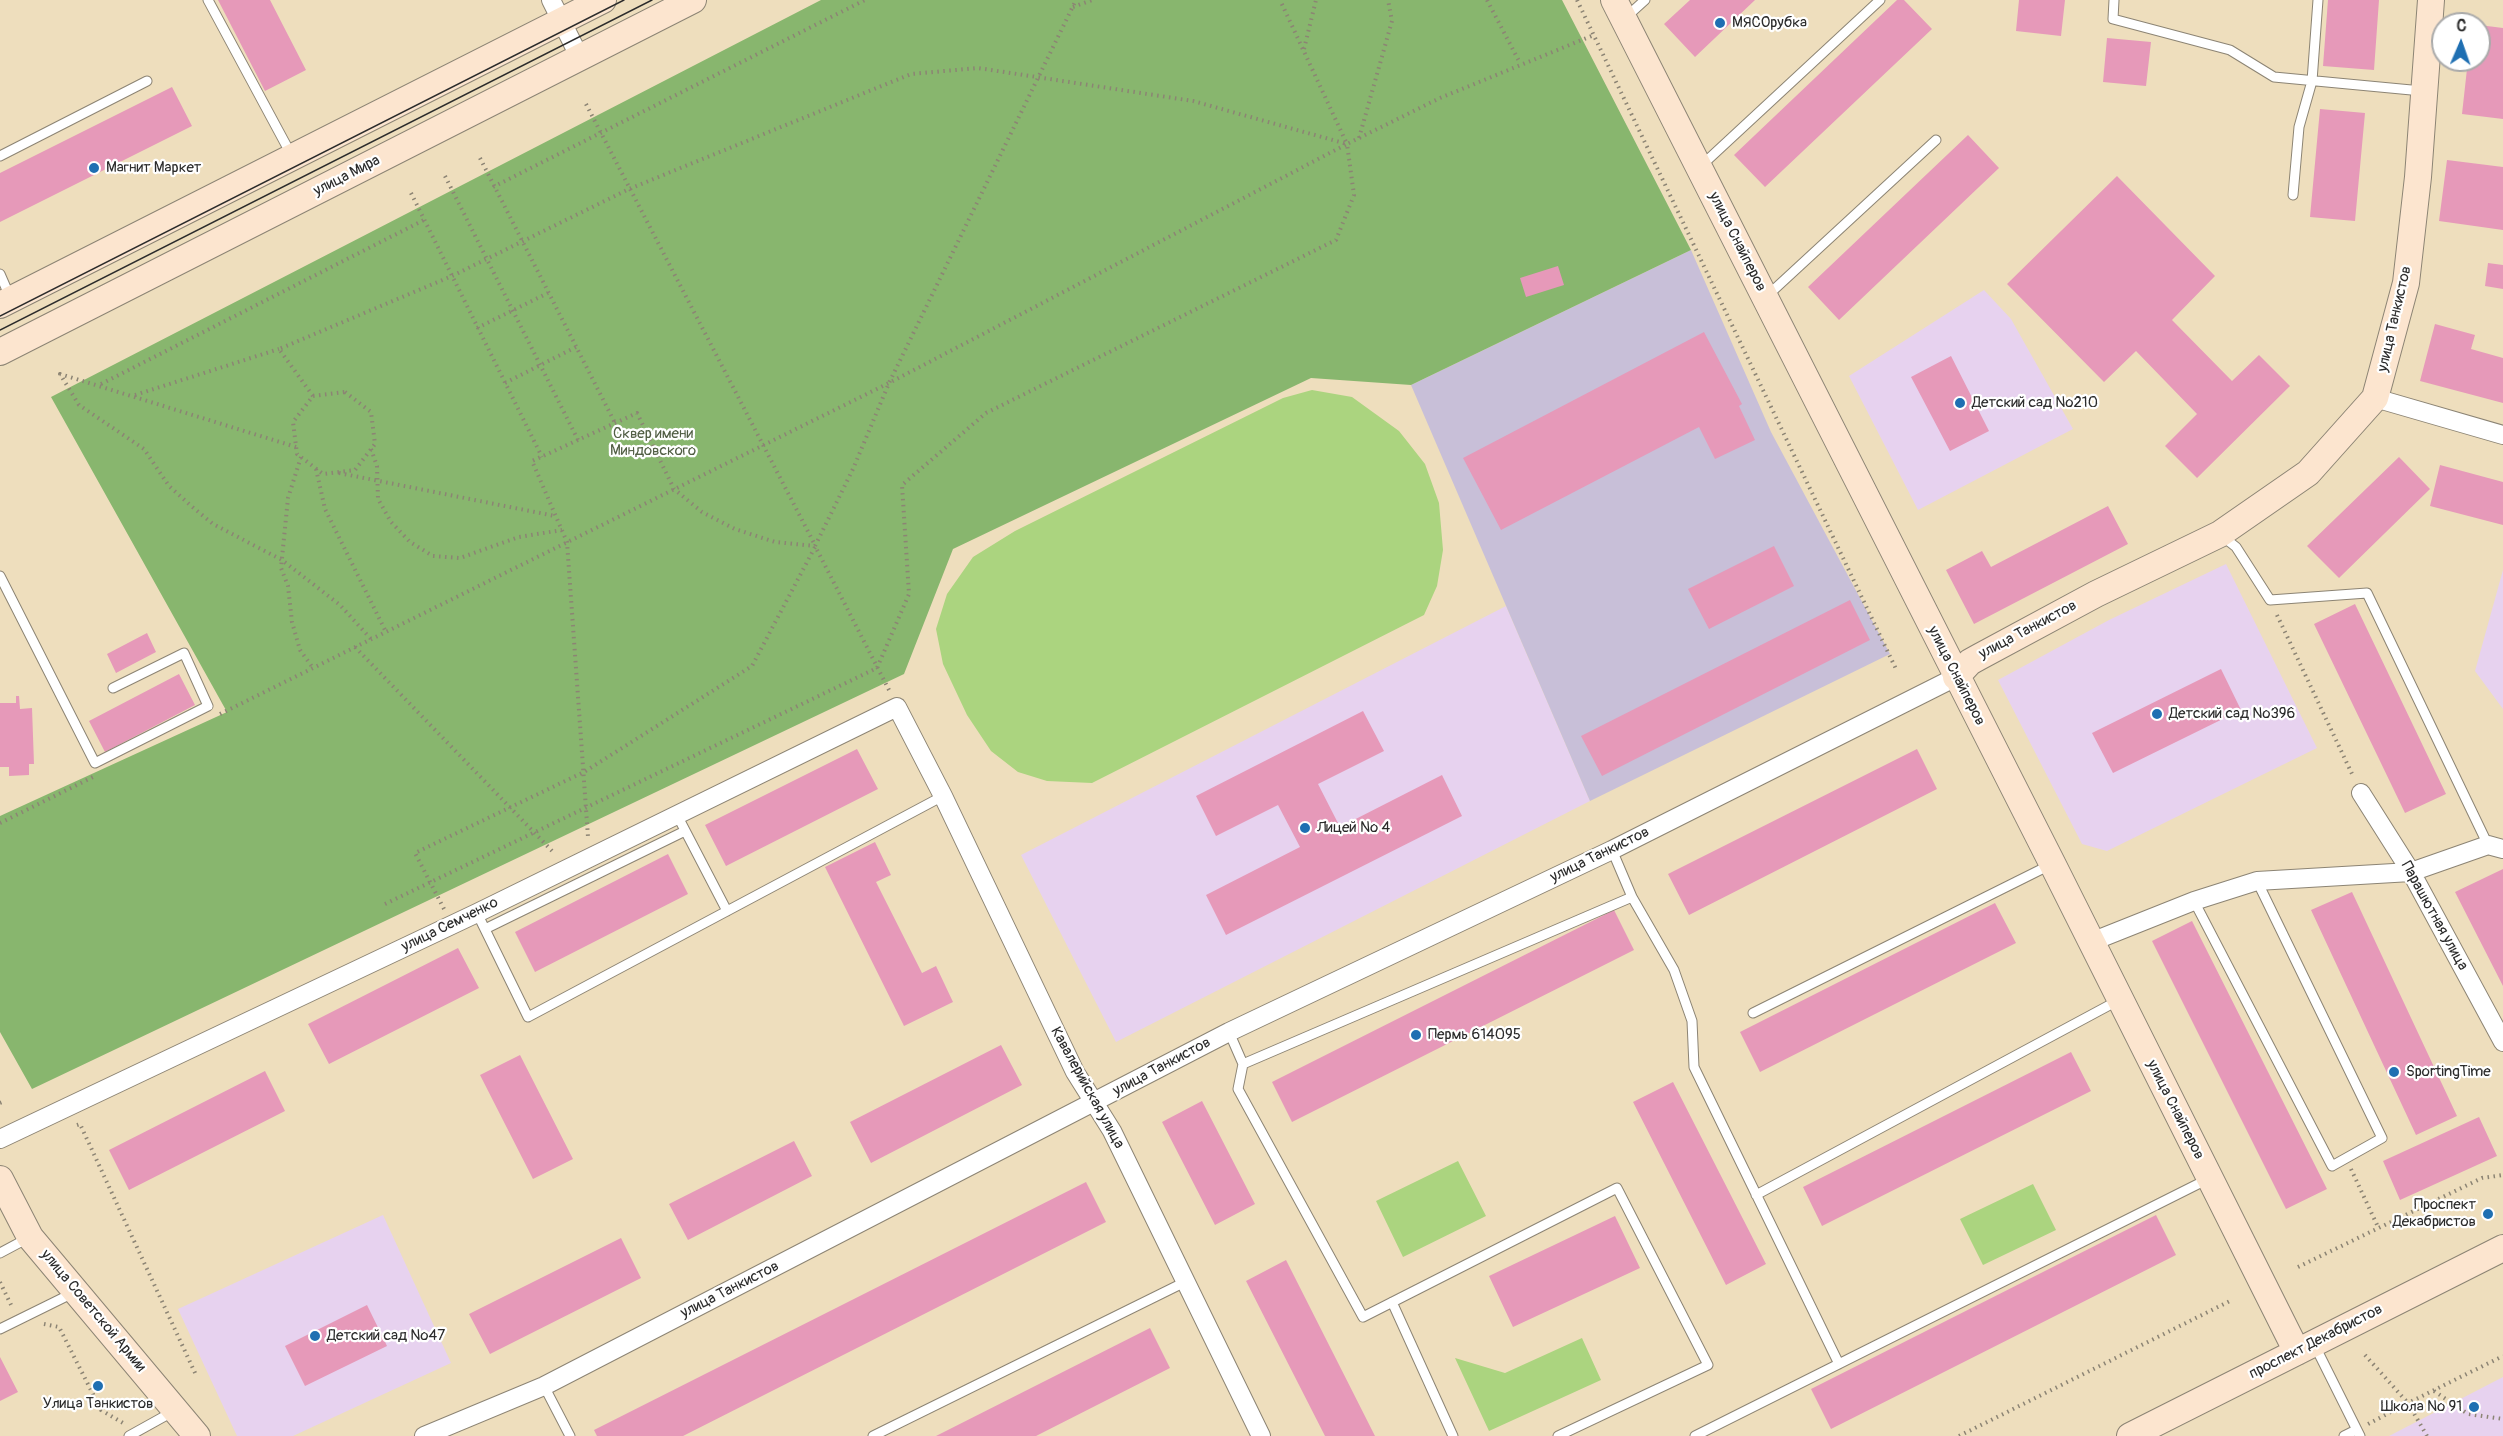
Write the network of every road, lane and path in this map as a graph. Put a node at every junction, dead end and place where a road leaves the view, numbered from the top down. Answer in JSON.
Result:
{"nodes":[{"id":1,"x":208,"y":0,"type":"edge"},
{"id":2,"x":603,"y":0,"type":"edge"},
{"id":3,"x":693,"y":0,"type":"edge"},
{"id":4,"x":865,"y":0,"type":"edge"},
{"id":5,"x":1076,"y":0,"type":"edge"},
{"id":6,"x":1092,"y":0,"type":"edge"},
{"id":7,"x":1280,"y":0,"type":"edge"},
{"id":8,"x":1316,"y":0,"type":"edge"},
{"id":9,"x":1388,"y":0,"type":"edge"},
{"id":10,"x":1487,"y":0,"type":"edge"},
{"id":11,"x":1577,"y":0,"type":"edge"},
{"id":12,"x":1644,"y":0,"type":"edge"},
{"id":13,"x":1880,"y":0,"type":"edge"},
{"id":14,"x":2115,"y":0,"type":"edge"},
{"id":15,"x":2318,"y":0,"type":"edge"},
{"id":16,"x":2431,"y":0,"type":"edge"},
{"id":17,"x":1073,"y":7,"type":"junction"},
{"id":18,"x":556,"y":10,"type":"edge"},
{"id":19,"x":1619,"y":10,"type":"edge"},
{"id":20,"x":1594,"y":35,"type":"junction"},
{"id":21,"x":1303,"y":49,"type":"junction"},
{"id":22,"x":580,"y":58,"type":"junction"},
{"id":23,"x":1520,"y":63,"type":"junction"},
{"id":24,"x":1038,"y":77,"type":"junction"},
{"id":25,"x":147,"y":81,"type":"dead end"},
{"id":26,"x":2312,"y":81,"type":"junction"},
{"id":27,"x":2425,"y":91,"type":"junction"},
{"id":28,"x":586,"y":104,"type":"dead end"},
{"id":29,"x":600,"y":133,"type":"junction"},
{"id":30,"x":1359,"y":138,"type":"junction"},
{"id":31,"x":1936,"y":140,"type":"dead end"},
{"id":32,"x":1347,"y":144,"type":"junction"},
{"id":33,"x":0,"y":156,"type":"edge"},
{"id":34,"x":294,"y":158,"type":"junction"},
{"id":35,"x":480,"y":158,"type":"dead end"},
{"id":36,"x":1699,"y":168,"type":"junction"},
{"id":37,"x":446,"y":176,"type":"dead end"},
{"id":38,"x":493,"y":187,"type":"junction"},
{"id":39,"x":629,"y":189,"type":"junction"},
{"id":40,"x":411,"y":193,"type":"dead end"},
{"id":41,"x":2293,"y":195,"type":"dead end"},
{"id":42,"x":424,"y":220,"type":"junction"},
{"id":43,"x":522,"y":243,"type":"junction"},
{"id":44,"x":488,"y":260,"type":"junction"},
{"id":45,"x":0,"y":274,"type":"edge"},
{"id":46,"x":452,"y":276,"type":"junction"},
{"id":47,"x":548,"y":293,"type":"junction"},
{"id":48,"x":1765,"y":298,"type":"junction"},
{"id":49,"x":6,"y":302,"type":"edge"},
{"id":50,"x":513,"y":310,"type":"junction"},
{"id":51,"x":477,"y":328,"type":"junction"},
{"id":52,"x":576,"y":348,"type":"junction"},
{"id":53,"x":279,"y":349,"type":"junction"},
{"id":54,"x":0,"y":352,"type":"edge"},
{"id":55,"x":540,"y":365,"type":"junction"},
{"id":56,"x":505,"y":383,"type":"junction"},
{"id":57,"x":889,"y":383,"type":"junction"},
{"id":58,"x":100,"y":384,"type":"junction"},
{"id":59,"x":135,"y":395,"type":"junction"},
{"id":60,"x":313,"y":396,"type":"junction"},
{"id":61,"x":2376,"y":398,"type":"junction"},
{"id":62,"x":615,"y":423,"type":"junction"},
{"id":63,"x":2503,"y":435,"type":"edge"},
{"id":64,"x":578,"y":440,"type":"junction"},
{"id":65,"x":763,"y":445,"type":"junction"},
{"id":66,"x":296,"y":447,"type":"junction"},
{"id":67,"x":371,"y":449,"type":"junction"},
{"id":68,"x":301,"y":457,"type":"junction"},
{"id":69,"x":542,"y":457,"type":"junction"},
{"id":70,"x":316,"y":469,"type":"junction"},
{"id":71,"x":335,"y":472,"type":"junction"},
{"id":72,"x":378,"y":480,"type":"junction"},
{"id":73,"x":674,"y":489,"type":"junction"},
{"id":74,"x":556,"y":516,"type":"junction"},
{"id":75,"x":561,"y":530,"type":"junction"},
{"id":76,"x":2220,"y":534,"type":"junction"},
{"id":77,"x":567,"y":542,"type":"junction"},
{"id":78,"x":815,"y":546,"type":"junction"},
{"id":79,"x":282,"y":560,"type":"junction"},
{"id":80,"x":0,"y":576,"type":"edge"},
{"id":81,"x":2270,"y":600,"type":"junction"},
{"id":82,"x":386,"y":632,"type":"junction"},
{"id":83,"x":371,"y":639,"type":"junction"},
{"id":84,"x":355,"y":647,"type":"junction"},
{"id":85,"x":313,"y":668,"type":"junction"},
{"id":86,"x":877,"y":668,"type":"junction"},
{"id":87,"x":1896,"y":669,"type":"dead end"},
{"id":88,"x":1956,"y":677,"type":"junction"},
{"id":89,"x":113,"y":688,"type":"dead end"},
{"id":90,"x":897,"y":707,"type":"junction"},
{"id":91,"x":209,"y":719,"type":"dead end"},
{"id":92,"x":584,"y":772,"type":"junction"},
{"id":93,"x":94,"y":776,"type":"dead end"},
{"id":94,"x":2361,"y":792,"type":"joint"},
{"id":95,"x":943,"y":796,"type":"junction"},
{"id":96,"x":510,"y":807,"type":"junction"},
{"id":97,"x":586,"y":807,"type":"junction"},
{"id":98,"x":0,"y":823,"type":"edge"},
{"id":99,"x":681,"y":823,"type":"junction"},
{"id":100,"x":534,"y":832,"type":"junction"},
{"id":101,"x":589,"y":847,"type":"dead end"},
{"id":102,"x":2495,"y":847,"type":"edge"},
{"id":103,"x":1612,"y":850,"type":"junction"},
{"id":104,"x":561,"y":860,"type":"dead end"},
{"id":105,"x":2052,"y":863,"type":"junction"},
{"id":106,"x":2411,"y":872,"type":"junction"},
{"id":107,"x":2257,"y":881,"type":"junction"},
{"id":108,"x":430,"y":882,"type":"junction"},
{"id":109,"x":1632,"y":897,"type":"junction"},
{"id":110,"x":2194,"y":901,"type":"junction"},
{"id":111,"x":385,"y":904,"type":"dead end"},
{"id":112,"x":726,"y":911,"type":"junction"},
{"id":113,"x":447,"y":915,"type":"dead end"},
{"id":114,"x":481,"y":921,"type":"junction"},
{"id":115,"x":2091,"y":942,"type":"junction"},
{"id":116,"x":2119,"y":1000,"type":"junction"},
{"id":117,"x":1754,"y":1013,"type":"dead end"},
{"id":118,"x":1229,"y":1032,"type":"junction"},
{"id":119,"x":2503,"y":1042,"type":"edge"},
{"id":120,"x":1243,"y":1064,"type":"junction"},
{"id":121,"x":5,"y":1101,"type":"dead end"},
{"id":122,"x":1096,"y":1101,"type":"junction"},
{"id":123,"x":0,"y":1103,"type":"edge"},
{"id":124,"x":70,"y":1128,"type":"dead end"},
{"id":125,"x":0,"y":1139,"type":"edge"},
{"id":126,"x":2346,"y":1158,"type":"junction"},
{"id":127,"x":2503,"y":1175,"type":"edge"},
{"id":128,"x":0,"y":1179,"type":"edge"},
{"id":129,"x":2209,"y":1179,"type":"junction"},
{"id":130,"x":1756,"y":1195,"type":"junction"},
{"id":131,"x":2378,"y":1227,"type":"junction"},
{"id":132,"x":30,"y":1237,"type":"junction"},
{"id":133,"x":2503,"y":1248,"type":"edge"},
{"id":134,"x":0,"y":1253,"type":"edge"},
{"id":135,"x":2298,"y":1267,"type":"dead end"},
{"id":136,"x":0,"y":1282,"type":"edge"},
{"id":137,"x":1185,"y":1282,"type":"junction"},
{"id":138,"x":75,"y":1292,"type":"junction"},
{"id":139,"x":2230,"y":1301,"type":"dead end"},
{"id":140,"x":1392,"y":1302,"type":"junction"},
{"id":141,"x":18,"y":1319,"type":"junction"},
{"id":142,"x":0,"y":1329,"type":"edge"},
{"id":143,"x":2305,"y":1348,"type":"junction"},
{"id":144,"x":2366,"y":1355,"type":"dead end"},
{"id":145,"x":2503,"y":1356,"type":"edge"},
{"id":146,"x":1839,"y":1364,"type":"junction"},
{"id":147,"x":196,"y":1375,"type":"dead end"},
{"id":148,"x":544,"y":1386,"type":"junction"},
{"id":149,"x":2433,"y":1390,"type":"junction"},
{"id":150,"x":2408,"y":1403,"type":"junction"},
{"id":151,"x":176,"y":1410,"type":"junction"},
{"id":152,"x":2503,"y":1419,"type":"edge"},
{"id":153,"x":2358,"y":1433,"type":"edge"},
{"id":154,"x":134,"y":1434,"type":"edge"},
{"id":155,"x":197,"y":1436,"type":"edge"},
{"id":156,"x":424,"y":1436,"type":"edge"},
{"id":157,"x":570,"y":1436,"type":"edge"},
{"id":158,"x":873,"y":1436,"type":"edge"},
{"id":159,"x":1260,"y":1436,"type":"edge"},
{"id":160,"x":1454,"y":1436,"type":"edge"},
{"id":161,"x":1558,"y":1436,"type":"edge"},
{"id":162,"x":1695,"y":1436,"type":"edge"},
{"id":163,"x":1959,"y":1436,"type":"edge"},
{"id":164,"x":2130,"y":1436,"type":"edge"},
{"id":165,"x":2343,"y":1436,"type":"edge"},
{"id":166,"x":2427,"y":1436,"type":"edge"}],
"edges":[{"from":1,"to":34,"type":"lane"},
{"from":2,"to":18,"type":"street"},
{"from":3,"to":22,"type":"street","name":"улица Мира"},
{"from":4,"to":29,"type":"path"},
{"from":5,"to":17,"type":"path"},
{"from":6,"to":17,"type":"path"},
{"from":7,"to":21,"type":"path"},
{"from":8,"to":21,"type":"path"},
{"from":9,"to":30,"type":"path"},
{"from":10,"to":23,"type":"path"},
{"from":11,"to":20,"type":"path"},
{"from":12,"to":19,"type":"lane"},
{"from":13,"to":36,"type":"lane"},
{"from":14,"to":26,"type":"lane"},
{"from":15,"to":26,"type":"lane"},
{"from":16,"to":27,"type":"street","name":"улица Танкистов"},
{"from":17,"to":24,"type":"path"},
{"from":18,"to":22,"type":"street"},
{"from":18,"to":34,"type":"street"},
{"from":19,"to":36,"type":"street","name":"улица Снайперов"},
{"from":20,"to":23,"type":"path"},
{"from":20,"to":87,"type":"path"},
{"from":21,"to":32,"type":"path"},
{"from":22,"to":54,"type":"street","name":"улица Мира"},
{"from":23,"to":30,"type":"path"},
{"from":24,"to":32,"type":"path"},
{"from":24,"to":39,"type":"path"},
{"from":24,"to":57,"type":"path"},
{"from":25,"to":33,"type":"lane"},
{"from":26,"to":27,"type":"lane"},
{"from":26,"to":41,"type":"lane"},
{"from":27,"to":61,"type":"street","name":"улица Танкистов"},
{"from":28,"to":29,"type":"path"},
{"from":29,"to":38,"type":"path"},
{"from":29,"to":39,"type":"path"},
{"from":30,"to":32,"type":"path"},
{"from":31,"to":48,"type":"lane"},
{"from":32,"to":57,"type":"path"},
{"from":32,"to":86,"type":"path"},
{"from":34,"to":49,"type":"street"},
{"from":35,"to":38,"type":"path"},
{"from":36,"to":48,"type":"street","name":"улица Снайперов"},
{"from":37,"to":44,"type":"path"},
{"from":38,"to":43,"type":"path"},
{"from":39,"to":43,"type":"path"},
{"from":39,"to":65,"type":"path"},
{"from":40,"to":42,"type":"path"},
{"from":42,"to":46,"type":"path"},
{"from":42,"to":58,"type":"path"},
{"from":43,"to":44,"type":"path"},
{"from":43,"to":47,"type":"path"},
{"from":44,"to":46,"type":"path"},
{"from":44,"to":50,"type":"path"},
{"from":45,"to":49,"type":"lane"},
{"from":46,"to":51,"type":"path"},
{"from":46,"to":53,"type":"path"},
{"from":47,"to":50,"type":"path"},
{"from":47,"to":52,"type":"path"},
{"from":48,"to":88,"type":"street","name":"улица Снайперов"},
{"from":50,"to":51,"type":"path"},
{"from":50,"to":55,"type":"path"},
{"from":51,"to":56,"type":"path"},
{"from":52,"to":55,"type":"path"},
{"from":52,"to":62,"type":"path"},
{"from":53,"to":59,"type":"path"},
{"from":53,"to":60,"type":"path"},
{"from":55,"to":56,"type":"path"},
{"from":55,"to":64,"type":"path"},
{"from":56,"to":69,"type":"path"},
{"from":57,"to":65,"type":"path"},
{"from":57,"to":78,"type":"path"},
{"from":58,"to":59,"type":"path"},
{"from":58,"to":79,"type":"path"},
{"from":59,"to":66,"type":"path"},
{"from":60,"to":66,"type":"path"},
{"from":60,"to":67,"type":"path"},
{"from":61,"to":63,"type":"street"},
{"from":61,"to":76,"type":"street","name":"улица Танкистов"},
{"from":62,"to":64,"type":"path"},
{"from":62,"to":73,"type":"path"},
{"from":64,"to":69,"type":"path"},
{"from":65,"to":73,"type":"path"},
{"from":65,"to":78,"type":"path"},
{"from":66,"to":68,"type":"path"},
{"from":67,"to":71,"type":"path"},
{"from":67,"to":72,"type":"path"},
{"from":68,"to":70,"type":"path"},
{"from":68,"to":79,"type":"path"},
{"from":69,"to":74,"type":"path"},
{"from":70,"to":71,"type":"path"},
{"from":70,"to":82,"type":"path"},
{"from":71,"to":72,"type":"path"},
{"from":72,"to":74,"type":"path"},
{"from":72,"to":75,"type":"path"},
{"from":73,"to":77,"type":"path"},
{"from":73,"to":78,"type":"path"},
{"from":74,"to":75,"type":"path"},
{"from":75,"to":77,"type":"path"},
{"from":76,"to":81,"type":"lane"},
{"from":76,"to":88,"type":"street","name":"улица Танкистов"},
{"from":77,"to":82,"type":"path"},
{"from":77,"to":92,"type":"path"},
{"from":78,"to":86,"type":"path"},
{"from":78,"to":92,"type":"path"},
{"from":79,"to":83,"type":"path"},
{"from":79,"to":85,"type":"path"},
{"from":80,"to":89,"type":"lane"},
{"from":81,"to":94,"type":"path"},
{"from":81,"to":102,"type":"lane"},
{"from":82,"to":83,"type":"path"},
{"from":83,"to":84,"type":"path"},
{"from":84,"to":85,"type":"path"},
{"from":84,"to":96,"type":"path"},
{"from":85,"to":91,"type":"path"},
{"from":86,"to":90,"type":"path"},
{"from":86,"to":97,"type":"path"},
{"from":88,"to":103,"type":"street","name":"улица Танкистов"},
{"from":88,"to":105,"type":"street","name":"улица Снайперов"},
{"from":90,"to":95,"type":"street","name":"Кавалерийская улица"},
{"from":90,"to":99,"type":"street","name":"улица Семченко"},
{"from":92,"to":96,"type":"path"},
{"from":92,"to":97,"type":"path"},
{"from":93,"to":98,"type":"path"},
{"from":94,"to":106,"type":"street","name":"Парашютная улица"},
{"from":95,"to":112,"type":"lane"},
{"from":95,"to":122,"type":"street","name":"Кавалерийская улица"},
{"from":96,"to":100,"type":"path"},
{"from":96,"to":108,"type":"path"},
{"from":97,"to":100,"type":"path"},
{"from":97,"to":101,"type":"path"},
{"from":99,"to":112,"type":"lane"},
{"from":99,"to":114,"type":"street","name":"улица Семченко"},
{"from":100,"to":104,"type":"path"},
{"from":100,"to":108,"type":"path"},
{"from":102,"to":106,"type":"street"},
{"from":103,"to":109,"type":"lane"},
{"from":103,"to":118,"type":"street","name":"улица Танкистов"},
{"from":105,"to":115,"type":"street","name":"улица Снайперов"},
{"from":105,"to":117,"type":"lane"},
{"from":106,"to":107,"type":"street"},
{"from":106,"to":119,"type":"street","name":"Парашютная улица"},
{"from":107,"to":110,"type":"street"},
{"from":107,"to":126,"type":"lane"},
{"from":108,"to":111,"type":"path"},
{"from":108,"to":113,"type":"path"},
{"from":109,"to":120,"type":"lane"},
{"from":109,"to":130,"type":"lane"},
{"from":110,"to":115,"type":"street"},
{"from":110,"to":126,"type":"lane"},
{"from":112,"to":114,"type":"lane"},
{"from":114,"to":125,"type":"street","name":"улица Семченко"},
{"from":115,"to":116,"type":"street","name":"улица Снайперов"},
{"from":116,"to":129,"type":"street","name":"улица Снайперов"},
{"from":116,"to":130,"type":"lane"},
{"from":118,"to":120,"type":"lane"},
{"from":118,"to":122,"type":"street","name":"улица Танкистов"},
{"from":120,"to":140,"type":"lane"},
{"from":121,"to":123,"type":"path"},
{"from":122,"to":137,"type":"street","name":"Кавалерийская улица"},
{"from":122,"to":148,"type":"street","name":"улица Танкистов"},
{"from":124,"to":147,"type":"path"},
{"from":126,"to":131,"type":"path"},
{"from":127,"to":131,"type":"path"},
{"from":128,"to":132,"type":"street","name":"улица Советской Армии"},
{"from":129,"to":143,"type":"street","name":"улица Снайперов"},
{"from":129,"to":146,"type":"lane"},
{"from":130,"to":146,"type":"lane"},
{"from":131,"to":135,"type":"path"},
{"from":132,"to":134,"type":"lane"},
{"from":132,"to":138,"type":"street","name":"улица Советской Армии"},
{"from":133,"to":143,"type":"street","name":"проспект Декабристов"},
{"from":136,"to":141,"type":"path"},
{"from":137,"to":158,"type":"lane"},
{"from":137,"to":159,"type":"street","name":"Кавалерийская улица"},
{"from":138,"to":141,"type":"lane"},
{"from":138,"to":151,"type":"street","name":"улица Советской Армии"},
{"from":139,"to":163,"type":"path"},
{"from":140,"to":160,"type":"lane"},
{"from":140,"to":161,"type":"lane"},
{"from":141,"to":142,"type":"lane"},
{"from":141,"to":154,"type":"path"},
{"from":143,"to":153,"type":"lane"},
{"from":143,"to":164,"type":"street","name":"проспект Декабристов"},
{"from":144,"to":150,"type":"path"},
{"from":145,"to":149,"type":"path"},
{"from":146,"to":162,"type":"lane"},
{"from":148,"to":156,"type":"street","name":"улица Танкистов"},
{"from":148,"to":157,"type":"lane"},
{"from":149,"to":150,"type":"path"},
{"from":149,"to":152,"type":"path"},
{"from":150,"to":153,"type":"path"},
{"from":150,"to":166,"type":"path"},
{"from":151,"to":154,"type":"lane"},
{"from":151,"to":155,"type":"street","name":"улица Советской Армии"},
{"from":153,"to":165,"type":"lane"}]}
